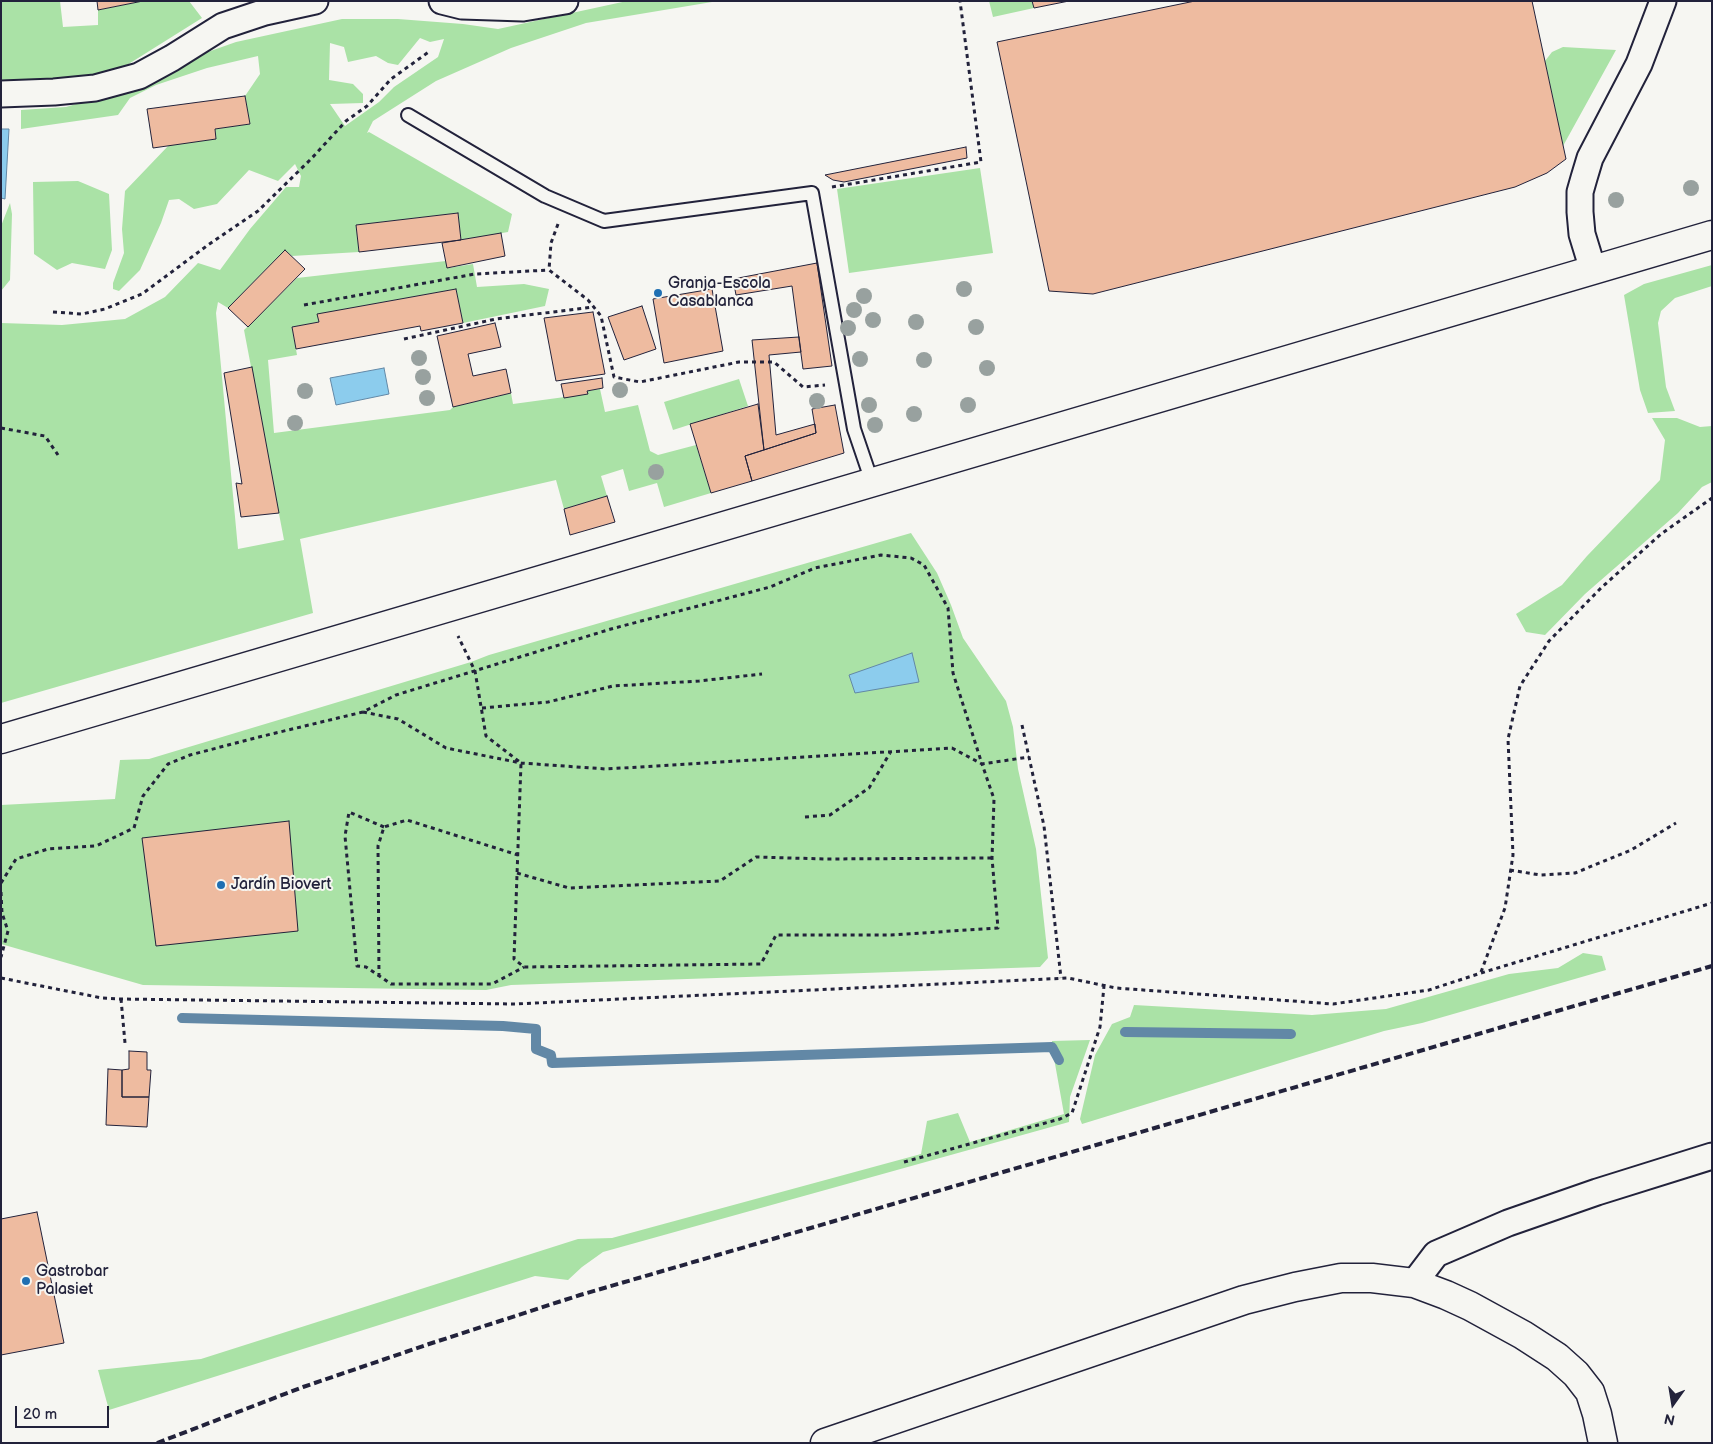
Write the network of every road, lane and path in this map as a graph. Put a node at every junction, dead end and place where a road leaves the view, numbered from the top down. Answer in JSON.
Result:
{"nodes":[{"id":1,"x":316,"y":1,"type":"edge"},
{"id":2,"x":442,"y":1,"type":"edge"},
{"id":3,"x":565,"y":1,"type":"edge"},
{"id":4,"x":960,"y":1,"type":"edge"},
{"id":5,"x":1663,"y":1,"type":"edge"},
{"id":6,"x":430,"y":51,"type":"dead end"},
{"id":7,"x":1,"y":94,"type":"edge"},
{"id":8,"x":408,"y":115,"type":"dead end"},
{"id":9,"x":812,"y":193,"type":"junction"},
{"id":10,"x":564,"y":204,"type":"junction"},
{"id":11,"x":1712,"y":235,"type":"edge"},
{"id":12,"x":549,"y":270,"type":"junction"},
{"id":13,"x":1593,"y":270,"type":"junction"},
{"id":14,"x":304,"y":305,"type":"dead end"},
{"id":15,"x":593,"y":307,"type":"junction"},
{"id":16,"x":53,"y":312,"type":"dead end"},
{"id":17,"x":404,"y":339,"type":"dead end"},
{"id":18,"x":846,"y":383,"type":"junction"},
{"id":19,"x":1,"y":428,"type":"edge"},
{"id":20,"x":58,"y":455,"type":"dead end"},
{"id":21,"x":872,"y":482,"type":"junction"},
{"id":22,"x":1712,"y":498,"type":"edge"},
{"id":23,"x":444,"y":608,"type":"junction"},
{"id":24,"x":475,"y":672,"type":"junction"},
{"id":25,"x":762,"y":674,"type":"dead end"},
{"id":26,"x":482,"y":708,"type":"junction"},
{"id":27,"x":362,"y":712,"type":"junction"},
{"id":28,"x":1022,"y":725,"type":"dead end"},
{"id":29,"x":1,"y":739,"type":"edge"},
{"id":30,"x":890,"y":752,"type":"junction"},
{"id":31,"x":1029,"y":757,"type":"junction"},
{"id":32,"x":521,"y":763,"type":"junction"},
{"id":33,"x":982,"y":764,"type":"junction"},
{"id":34,"x":805,"y":817,"type":"dead end"},
{"id":35,"x":1676,"y":823,"type":"dead end"},
{"id":36,"x":384,"y":827,"type":"junction"},
{"id":37,"x":518,"y":854,"type":"junction"},
{"id":38,"x":992,"y":858,"type":"junction"},
{"id":39,"x":1510,"y":870,"type":"junction"},
{"id":40,"x":517,"y":873,"type":"junction"},
{"id":41,"x":1,"y":883,"type":"edge"},
{"id":42,"x":1,"y":892,"type":"edge"},
{"id":43,"x":1712,"y":903,"type":"edge"},
{"id":44,"x":1,"y":957,"type":"edge"},
{"id":45,"x":524,"y":967,"type":"junction"},
{"id":46,"x":1481,"y":973,"type":"junction"},
{"id":47,"x":379,"y":977,"type":"junction"},
{"id":48,"x":1,"y":978,"type":"edge"},
{"id":49,"x":1062,"y":978,"type":"junction"},
{"id":50,"x":1104,"y":986,"type":"junction"},
{"id":51,"x":121,"y":999,"type":"junction"},
{"id":52,"x":125,"y":1043,"type":"dead end"},
{"id":53,"x":1712,"y":1156,"type":"edge"},
{"id":54,"x":904,"y":1162,"type":"dead end"},
{"id":55,"x":1414,"y":1284,"type":"junction"},
{"id":56,"x":825,"y":1443,"type":"edge"},
{"id":57,"x":1604,"y":1443,"type":"edge"}],
"edges":[{"from":1,"to":7,"type":"street"},
{"from":2,"to":3,"type":"street"},
{"from":4,"to":9,"type":"path"},
{"from":5,"to":13,"type":"street"},
{"from":6,"to":16,"type":"path"},
{"from":8,"to":10,"type":"lane"},
{"from":9,"to":10,"type":"lane"},
{"from":9,"to":18,"type":"lane"},
{"from":10,"to":12,"type":"path"},
{"from":11,"to":13,"type":"main road"},
{"from":12,"to":14,"type":"path"},
{"from":12,"to":15,"type":"path"},
{"from":13,"to":21,"type":"main road"},
{"from":15,"to":17,"type":"path"},
{"from":15,"to":18,"type":"path"},
{"from":18,"to":21,"type":"lane"},
{"from":19,"to":20,"type":"path"},
{"from":21,"to":23,"type":"main road"},
{"from":22,"to":39,"type":"path"},
{"from":23,"to":24,"type":"path"},
{"from":23,"to":29,"type":"main road"},
{"from":24,"to":26,"type":"path"},
{"from":24,"to":27,"type":"path"},
{"from":24,"to":33,"type":"path"},
{"from":25,"to":26,"type":"path"},
{"from":26,"to":32,"type":"path"},
{"from":27,"to":32,"type":"path"},
{"from":27,"to":41,"type":"path"},
{"from":28,"to":31,"type":"path"},
{"from":30,"to":32,"type":"path"},
{"from":30,"to":33,"type":"path"},
{"from":30,"to":34,"type":"path"},
{"from":31,"to":33,"type":"path"},
{"from":31,"to":49,"type":"path"},
{"from":32,"to":37,"type":"path"},
{"from":33,"to":38,"type":"path"},
{"from":35,"to":39,"type":"path"},
{"from":36,"to":37,"type":"path"},
{"from":36,"to":47,"type":"path"},
{"from":36,"to":47,"type":"path"},
{"from":37,"to":40,"type":"path"},
{"from":38,"to":40,"type":"path"},
{"from":38,"to":45,"type":"path"},
{"from":39,"to":46,"type":"path"},
{"from":40,"to":45,"type":"path"},
{"from":42,"to":44,"type":"path"},
{"from":43,"to":46,"type":"path"},
{"from":45,"to":47,"type":"path"},
{"from":46,"to":50,"type":"path"},
{"from":48,"to":51,"type":"path"},
{"from":49,"to":50,"type":"path"},
{"from":49,"to":51,"type":"path"},
{"from":50,"to":54,"type":"path"},
{"from":51,"to":52,"type":"path"},
{"from":53,"to":55,"type":"street"},
{"from":55,"to":56,"type":"main road"},
{"from":55,"to":57,"type":"main road"}]}
